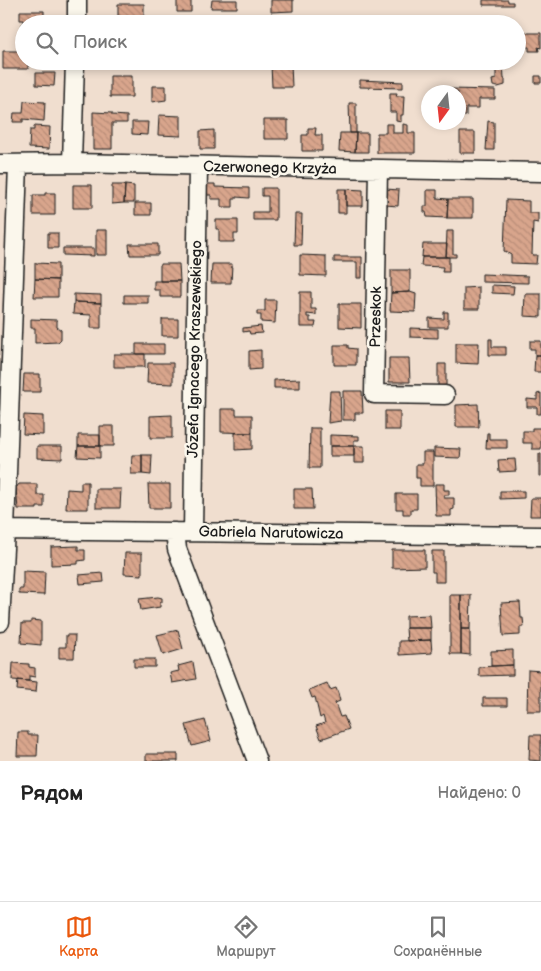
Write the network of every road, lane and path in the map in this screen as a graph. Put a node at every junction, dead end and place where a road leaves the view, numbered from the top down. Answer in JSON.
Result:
{"nodes":[{"id":1,"x":77,"y":0,"type":"edge"},
{"id":2,"x":76,"y":15,"type":"edge"},
{"id":3,"x":75,"y":70,"type":"edge"},
{"id":4,"x":72,"y":163,"type":"junction"},
{"id":5,"x":0,"y":164,"type":"edge"},
{"id":6,"x":18,"y":164,"type":"junction"},
{"id":7,"x":198,"y":166,"type":"junction"},
{"id":8,"x":378,"y":170,"type":"junction"},
{"id":9,"x":541,"y":172,"type":"edge"},
{"id":10,"x":445,"y":395,"type":"dead end"},
{"id":11,"x":3,"y":530,"type":"edge"},
{"id":12,"x":175,"y":532,"type":"junction"},
{"id":13,"x":193,"y":532,"type":"junction"},
{"id":14,"x":541,"y":536,"type":"edge"},
{"id":15,"x":0,"y":622,"type":"edge"},
{"id":16,"x":257,"y":761,"type":"edge"}],
"edges":[{"from":1,"to":2,"type":"street"},
{"from":3,"to":4,"type":"street"},
{"from":4,"to":6,"type":"street","name":"Czerwonego Krzyża"},
{"from":4,"to":7,"type":"street","name":"Czerwonego Krzyża"},
{"from":5,"to":6,"type":"street","name":"Czerwonego Krzyża"},
{"from":6,"to":11,"type":"street"},
{"from":7,"to":8,"type":"street","name":"Czerwonego Krzyża"},
{"from":7,"to":13,"type":"street","name":"Józefa Ignacego Kraszewskiego"},
{"from":8,"to":9,"type":"street","name":"Czerwonego Krzyża"},
{"from":8,"to":10,"type":"street","name":"Przeskok"},
{"from":11,"to":12,"type":"street","name":"Gabriela Narutowicza"},
{"from":11,"to":15,"type":"street"},
{"from":12,"to":13,"type":"street","name":"Gabriela Narutowicza"},
{"from":12,"to":16,"type":"street"},
{"from":13,"to":14,"type":"street","name":"Gabriela Narutowicza"}]}
